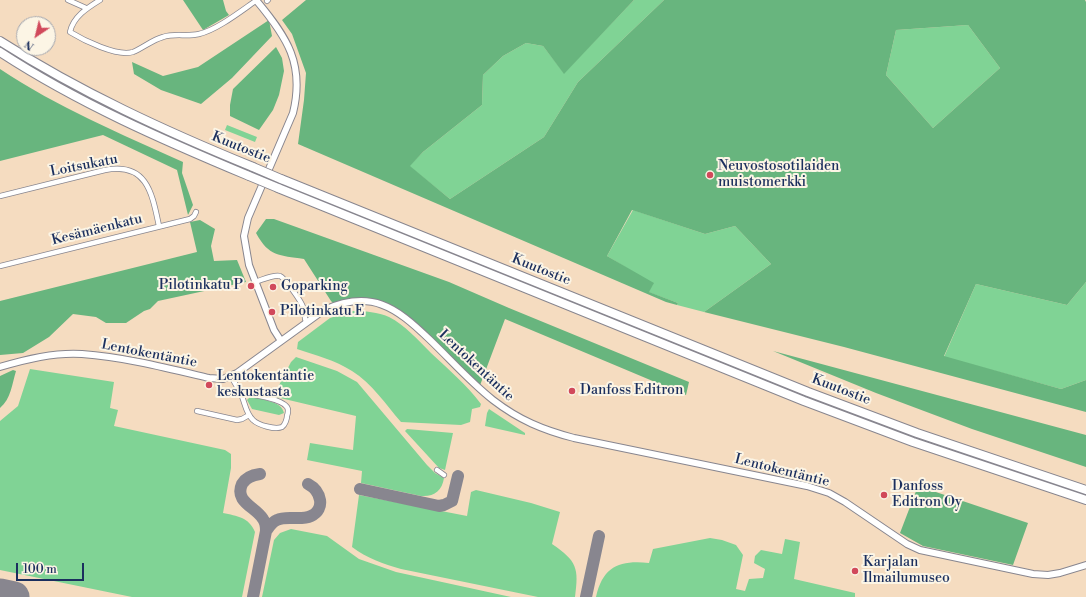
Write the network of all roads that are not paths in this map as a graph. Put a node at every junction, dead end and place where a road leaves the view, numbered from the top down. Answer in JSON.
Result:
{"nodes":[{"id":1,"x":68,"y":0,"type":"edge"},
{"id":2,"x":100,"y":0,"type":"edge"},
{"id":3,"x":256,"y":0,"type":"edge"},
{"id":4,"x":86,"y":8,"type":"junction"},
{"id":5,"x":0,"y":36,"type":"edge"},
{"id":6,"x":0,"y":41,"type":"edge"},
{"id":7,"x":0,"y":52,"type":"edge"},
{"id":8,"x":0,"y":56,"type":"edge"},
{"id":9,"x":87,"y":92,"type":"junction"},
{"id":10,"x":81,"y":100,"type":"junction"},
{"id":11,"x":0,"y":196,"type":"edge"},
{"id":12,"x":196,"y":212,"type":"dead end"},
{"id":13,"x":159,"y":226,"type":"junction"},
{"id":14,"x":0,"y":266,"type":"edge"},
{"id":15,"x":255,"y":282,"type":"junction"},
{"id":16,"x":306,"y":322,"type":"junction"},
{"id":17,"x":281,"y":341,"type":"junction"},
{"id":18,"x":0,"y":367,"type":"edge"},
{"id":19,"x":231,"y":376,"type":"junction"},
{"id":20,"x":241,"y":393,"type":"junction"},
{"id":21,"x":197,"y":411,"type":"dead end"},
{"id":22,"x":249,"y":415,"type":"junction"},
{"id":23,"x":437,"y":470,"type":"dead end"},
{"id":24,"x":444,"y":475,"type":"dead end"},
{"id":25,"x":1086,"y":490,"type":"edge"},
{"id":26,"x":1086,"y":500,"type":"edge"},
{"id":27,"x":1086,"y":565,"type":"edge"}],
"edges":[{"from":1,"to":4,"type":"street"},
{"from":2,"to":4,"type":"street"},
{"from":3,"to":4,"type":"street"},
{"from":3,"to":15,"type":"street"},
{"from":5,"to":9,"type":"highway"},
{"from":6,"to":9,"type":"highway","name":"Kuutostie"},
{"from":7,"to":10,"type":"highway","name":"Kuutostie"},
{"from":8,"to":10,"type":"highway"},
{"from":9,"to":25,"type":"highway","name":"Kuutostie","bridge":true},
{"from":10,"to":26,"type":"highway","name":"Kuutostie","bridge":true},
{"from":11,"to":13,"type":"street","name":"Loitsukatu"},
{"from":12,"to":13,"type":"street","name":"Kesämäenkatu"},
{"from":13,"to":14,"type":"street","name":"Kesämäenkatu"},
{"from":15,"to":16,"type":"street"},
{"from":15,"to":17,"type":"street"},
{"from":16,"to":17,"type":"street","name":"Lentokentäntie"},
{"from":16,"to":27,"type":"street","name":"Lentokentäntie"},
{"from":17,"to":19,"type":"street","name":"Lentokentäntie"},
{"from":18,"to":19,"type":"street","name":"Lentokentäntie"},
{"from":19,"to":20,"type":"street"},
{"from":20,"to":22,"type":"street"},
{"from":20,"to":22,"type":"street"},
{"from":21,"to":22,"type":"street"},
{"from":23,"to":24,"type":"street"}]}
